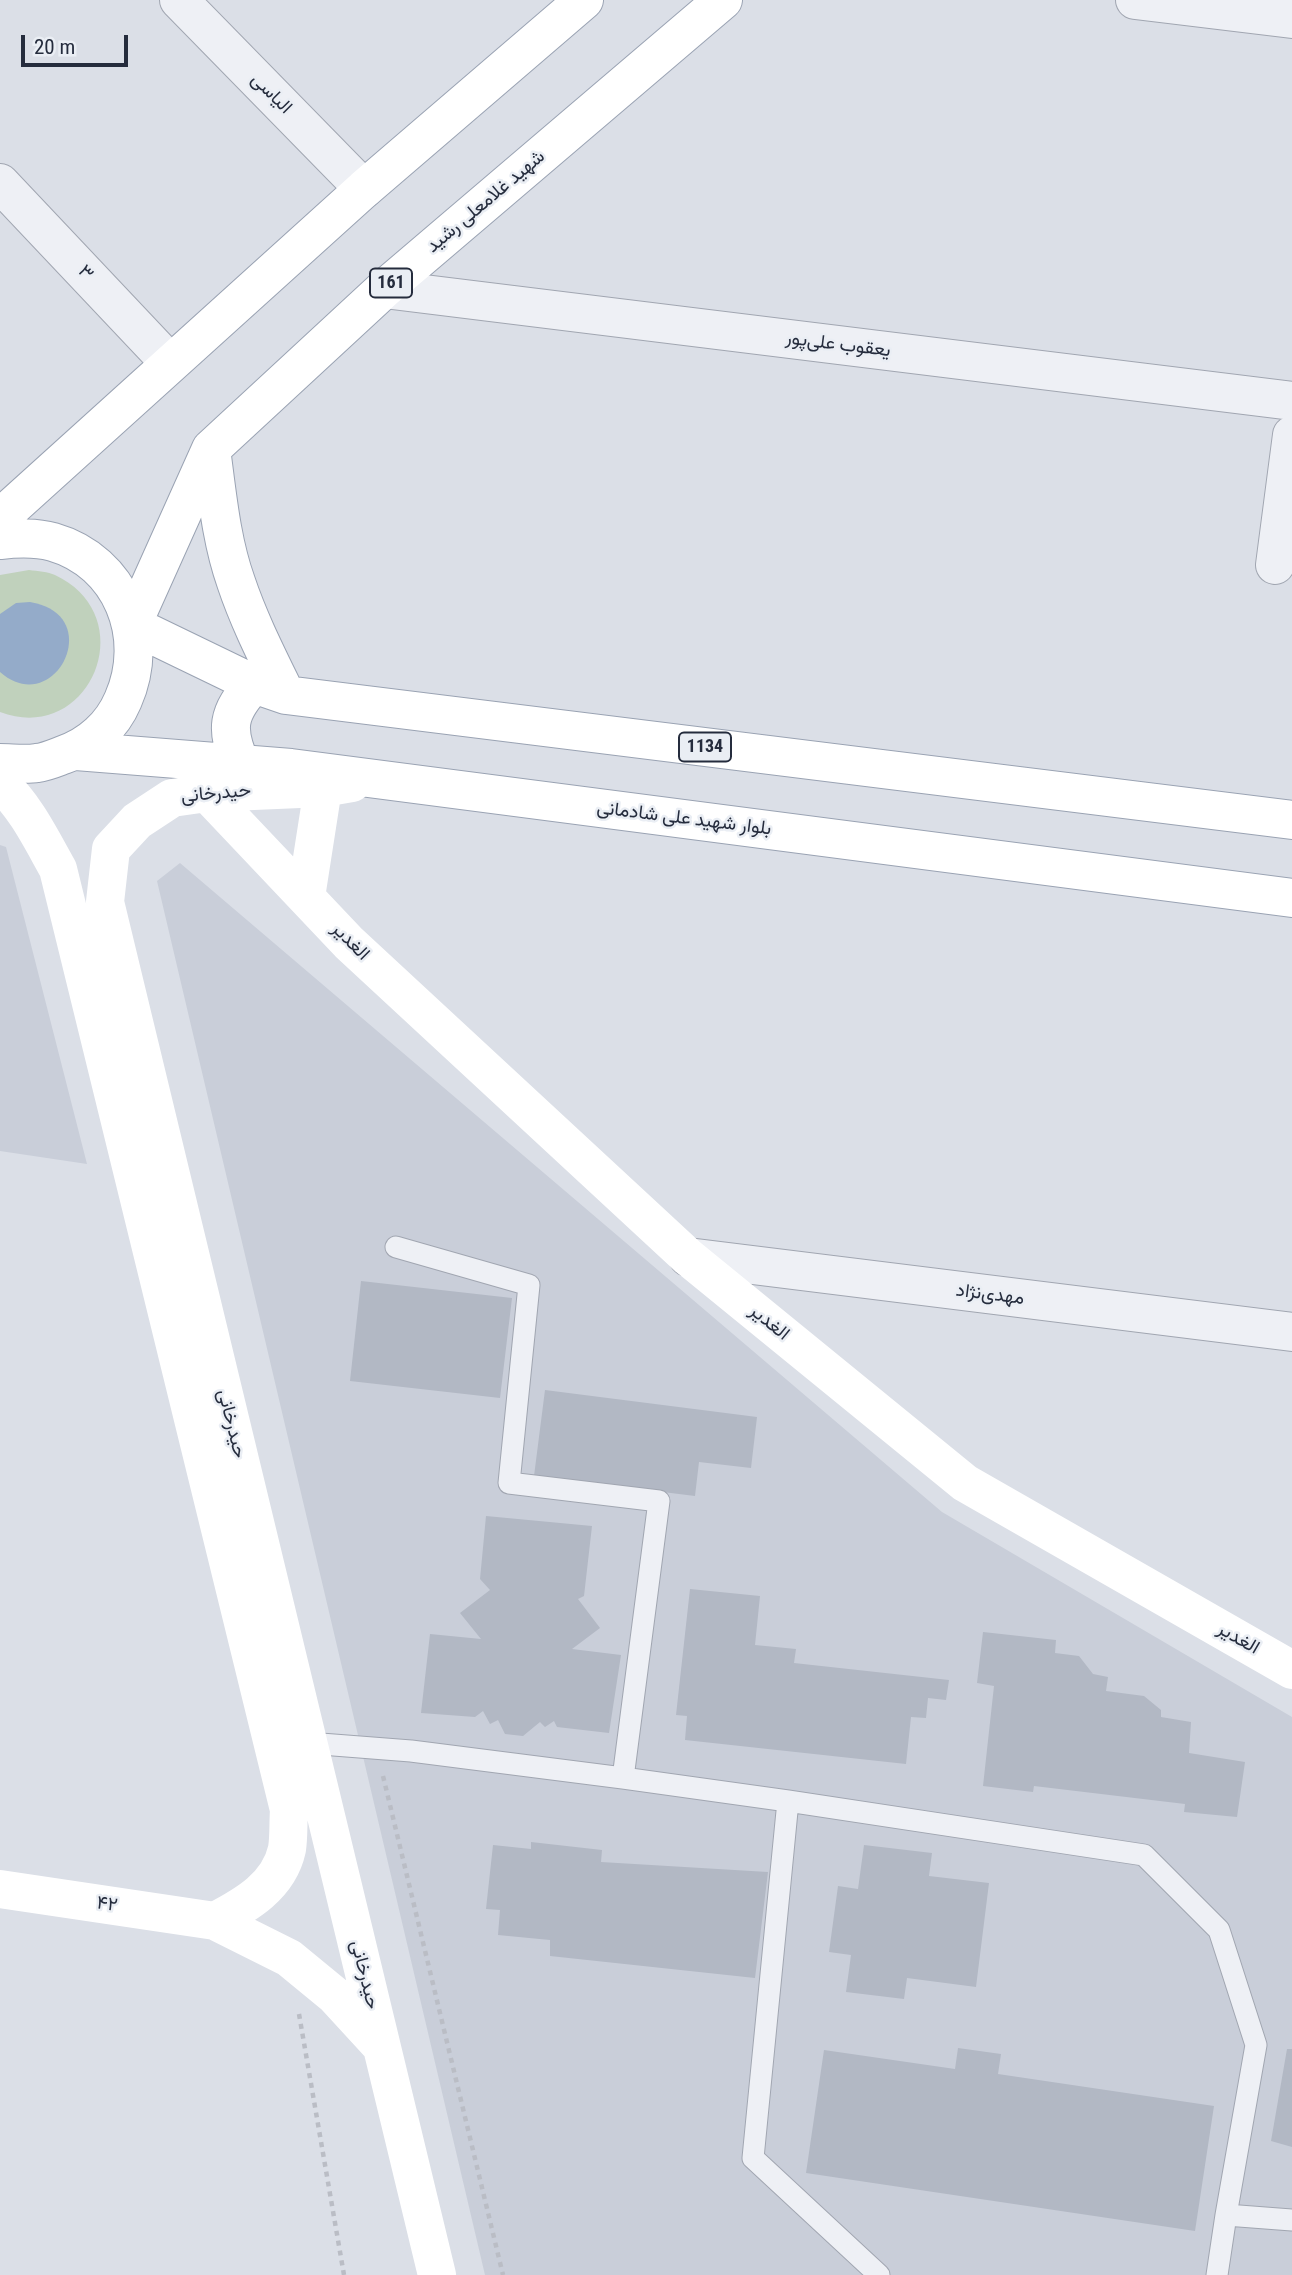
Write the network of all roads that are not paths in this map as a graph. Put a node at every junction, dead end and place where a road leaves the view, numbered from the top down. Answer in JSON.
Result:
{"nodes":[{"id":1,"x":179,"y":0,"type":"edge"},
{"id":2,"x":584,"y":0,"type":"edge"},
{"id":3,"x":723,"y":0,"type":"edge"},
{"id":4,"x":1135,"y":0,"type":"edge"},
{"id":5,"x":1292,"y":19,"type":"edge"},
{"id":6,"x":0,"y":183,"type":"edge"},
{"id":7,"x":364,"y":189,"type":"junction"},
{"id":8,"x":384,"y":289,"type":"junction"},
{"id":9,"x":170,"y":363,"type":"junction"},
{"id":10,"x":1292,"y":401,"type":"edge"},
{"id":11,"x":1292,"y":435,"type":"edge"},
{"id":12,"x":211,"y":449,"type":"junction"},
{"id":13,"x":0,"y":518,"type":"edge"},
{"id":14,"x":0,"y":540,"type":"edge"},
{"id":15,"x":1275,"y":565,"type":"dead end"},
{"id":16,"x":132,"y":625,"type":"junction"},
{"id":17,"x":270,"y":690,"type":"junction"},
{"id":18,"x":76,"y":751,"type":"junction"},
{"id":19,"x":0,"y":763,"type":"edge"},
{"id":20,"x":241,"y":765,"type":"junction"},
{"id":21,"x":376,"y":779,"type":"junction"},
{"id":22,"x":0,"y":783,"type":"edge"},
{"id":23,"x":323,"y":788,"type":"junction"},
{"id":24,"x":207,"y":793,"type":"junction"},
{"id":25,"x":1292,"y":820,"type":"edge"},
{"id":26,"x":306,"y":897,"type":"junction"},
{"id":27,"x":1292,"y":898,"type":"edge"},
{"id":28,"x":396,"y":1247,"type":"dead end"},
{"id":29,"x":688,"y":1257,"type":"junction"},
{"id":30,"x":1292,"y":1332,"type":"edge"},
{"id":31,"x":1292,"y":1670,"type":"edge"},
{"id":32,"x":308,"y":1743,"type":"junction"},
{"id":33,"x":623,"y":1778,"type":"junction"},
{"id":34,"x":788,"y":1801,"type":"junction"},
{"id":35,"x":0,"y":1889,"type":"edge"},
{"id":36,"x":215,"y":1921,"type":"junction"},
{"id":37,"x":382,"y":2047,"type":"junction"},
{"id":38,"x":1226,"y":2215,"type":"junction"},
{"id":39,"x":1292,"y":2220,"type":"edge"},
{"id":40,"x":437,"y":2275,"type":"edge"},
{"id":41,"x":879,"y":2275,"type":"edge"},
{"id":42,"x":1217,"y":2275,"type":"edge"}],
"edges":[{"from":1,"to":7,"type":"street","name":"الیاسی"},
{"from":2,"to":7,"type":"main road"},
{"from":3,"to":8,"type":"main road","name":"شهید غلامعلی رشید","number":"161"},
{"from":4,"to":5,"type":"street"},
{"from":6,"to":9,"type":"street","name":"۳"},
{"from":7,"to":9,"type":"main road"},
{"from":8,"to":10,"type":"street","name":"یعقوب علی‌پور"},
{"from":8,"to":12,"type":"main road","name":"شهید غلامعلی رشید","number":"161"},
{"from":9,"to":13,"type":"main road"},
{"from":11,"to":15,"type":"street"},
{"from":12,"to":16,"type":"main road","name":"شهید غلامعلی رشید","number":"161"},
{"from":12,"to":17,"type":"main road"},
{"from":14,"to":16,"type":"main road"},
{"from":16,"to":17,"type":"main road","number":"1134"},
{"from":16,"to":18,"type":"main road"},
{"from":17,"to":20,"type":"main road"},
{"from":17,"to":25,"type":"main road","number":"1134"},
{"from":18,"to":19,"type":"main road"},
{"from":18,"to":20,"type":"main road","name":"بلوار شهید علی شادمانی"},
{"from":20,"to":21,"type":"main road","name":"بلوار شهید علی شادمانی"},
{"from":21,"to":23,"type":"main road","name":"حیدرخانی"},
{"from":21,"to":27,"type":"main road","name":"بلوار شهید علی شادمانی"},
{"from":22,"to":36,"type":"main road","name":"حیدرخانی"},
{"from":23,"to":24,"type":"main road","name":"حیدرخانی"},
{"from":23,"to":26,"type":"main road"},
{"from":24,"to":26,"type":"main road","name":"الغدیر"},
{"from":24,"to":32,"type":"main road","name":"حیدرخانی"},
{"from":26,"to":29,"type":"main road","name":"الغدیر"},
{"from":28,"to":33,"type":"lane"},
{"from":29,"to":30,"type":"street","name":"مهدی‌نژاد"},
{"from":29,"to":31,"type":"main road","name":"الغدیر"},
{"from":32,"to":33,"type":"lane"},
{"from":32,"to":37,"type":"main road","name":"حیدرخانی"},
{"from":33,"to":34,"type":"lane"},
{"from":34,"to":38,"type":"lane"},
{"from":34,"to":41,"type":"lane"},
{"from":35,"to":36,"type":"main road","name":"۴۲"},
{"from":36,"to":37,"type":"main road","name":"۴۲"},
{"from":37,"to":40,"type":"main road","name":"حیدرخانی"},
{"from":38,"to":39,"type":"lane"},
{"from":38,"to":42,"type":"lane"}]}
